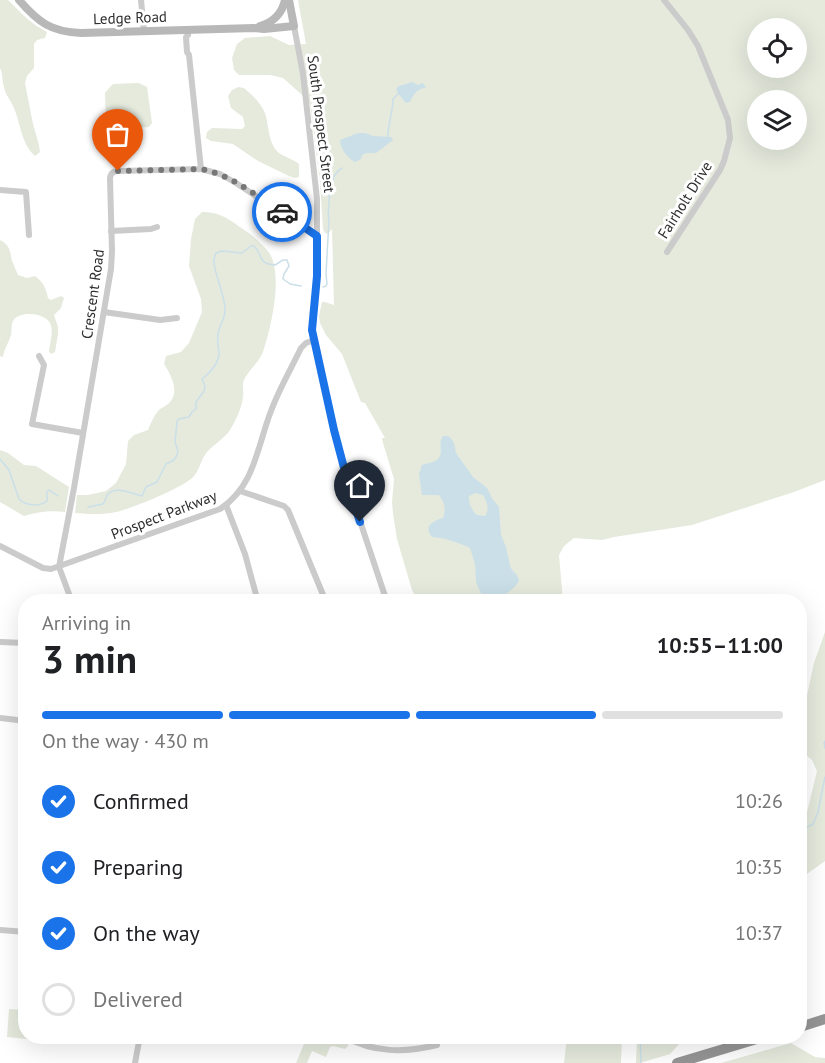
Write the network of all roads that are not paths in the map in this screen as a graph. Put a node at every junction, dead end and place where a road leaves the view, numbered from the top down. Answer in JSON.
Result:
{"nodes":[{"id":1,"x":19,"y":0,"type":"edge"},
{"id":2,"x":141,"y":0,"type":"edge"},
{"id":3,"x":287,"y":0,"type":"edge"},
{"id":4,"x":664,"y":0,"type":"edge"},
{"id":5,"x":294,"y":27,"type":"junction"},
{"id":6,"x":254,"y":28,"type":"junction"},
{"id":7,"x":144,"y":31,"type":"junction"},
{"id":8,"x":188,"y":32,"type":"junction"},
{"id":9,"x":201,"y":169,"type":"junction"},
{"id":10,"x":0,"y":190,"type":"edge"},
{"id":11,"x":157,"y":227,"type":"dead end"},
{"id":12,"x":111,"y":231,"type":"junction"},
{"id":13,"x":30,"y":235,"type":"dead end"},
{"id":14,"x":317,"y":236,"type":"junction"},
{"id":15,"x":667,"y":252,"type":"dead end"},
{"id":16,"x":104,"y":312,"type":"junction"},
{"id":17,"x":177,"y":318,"type":"dead end"},
{"id":18,"x":314,"y":340,"type":"junction"},
{"id":19,"x":39,"y":356,"type":"dead end"},
{"id":20,"x":83,"y":433,"type":"junction"},
{"id":21,"x":240,"y":491,"type":"junction"},
{"id":22,"x":226,"y":505,"type":"junction"},
{"id":23,"x":0,"y":546,"type":"edge"},
{"id":24,"x":58,"y":567,"type":"junction"},
{"id":25,"x":69,"y":594,"type":"edge"},
{"id":26,"x":256,"y":594,"type":"edge"},
{"id":27,"x":323,"y":594,"type":"edge"},
{"id":28,"x":384,"y":594,"type":"edge"},
{"id":29,"x":0,"y":642,"type":"edge"},
{"id":30,"x":18,"y":643,"type":"edge"},
{"id":31,"x":0,"y":718,"type":"edge"},
{"id":32,"x":18,"y":720,"type":"edge"},
{"id":33,"x":0,"y":930,"type":"edge"},
{"id":34,"x":18,"y":931,"type":"edge"},
{"id":35,"x":825,"y":1019,"type":"edge"},
{"id":36,"x":807,"y":1025,"type":"edge"},
{"id":37,"x":139,"y":1044,"type":"edge"},
{"id":38,"x":361,"y":1044,"type":"edge"},
{"id":39,"x":740,"y":1044,"type":"edge"},
{"id":40,"x":437,"y":1046,"type":"dead end"},
{"id":41,"x":135,"y":1063,"type":"edge"},
{"id":42,"x":677,"y":1063,"type":"edge"}],
"edges":[{"from":1,"to":7,"type":"street","name":"Ledge Road"},
{"from":2,"to":7,"type":"street"},
{"from":3,"to":5,"type":"street","name":"South Prospect Street"},
{"from":3,"to":6,"type":"street","name":"Ledge Road"},
{"from":4,"to":15,"type":"street","name":"Fairholt Drive"},
{"from":5,"to":6,"type":"street","name":"Ledge Road"},
{"from":5,"to":14,"type":"street","name":"South Prospect Street"},
{"from":6,"to":8,"type":"street","name":"Ledge Road"},
{"from":7,"to":8,"type":"street","name":"Ledge Road"},
{"from":8,"to":9,"type":"street"},
{"from":9,"to":12,"type":"street","name":"Crescent Road"},
{"from":9,"to":14,"type":"street","name":"Crescent Road"},
{"from":10,"to":13,"type":"street"},
{"from":11,"to":12,"type":"street"},
{"from":12,"to":16,"type":"street","name":"Crescent Road"},
{"from":14,"to":18,"type":"street","name":"South Prospect Street"},
{"from":16,"to":17,"type":"street"},
{"from":16,"to":20,"type":"street","name":"Crescent Road"},
{"from":18,"to":21,"type":"street","name":"Prospect Parkway"},
{"from":18,"to":28,"type":"street","name":"South Prospect Street"},
{"from":19,"to":20,"type":"street"},
{"from":20,"to":24,"type":"street","name":"Crescent Road"},
{"from":21,"to":22,"type":"street","name":"Prospect Parkway"},
{"from":21,"to":27,"type":"street"},
{"from":22,"to":24,"type":"street","name":"Prospect Parkway"},
{"from":22,"to":26,"type":"street"},
{"from":23,"to":24,"type":"street"},
{"from":24,"to":25,"type":"street"},
{"from":29,"to":30,"type":"street"},
{"from":31,"to":32,"type":"street"},
{"from":33,"to":34,"type":"street"},
{"from":35,"to":36,"type":"highway"},
{"from":37,"to":41,"type":"street"},
{"from":38,"to":40,"type":"street"},
{"from":39,"to":42,"type":"highway"}]}
